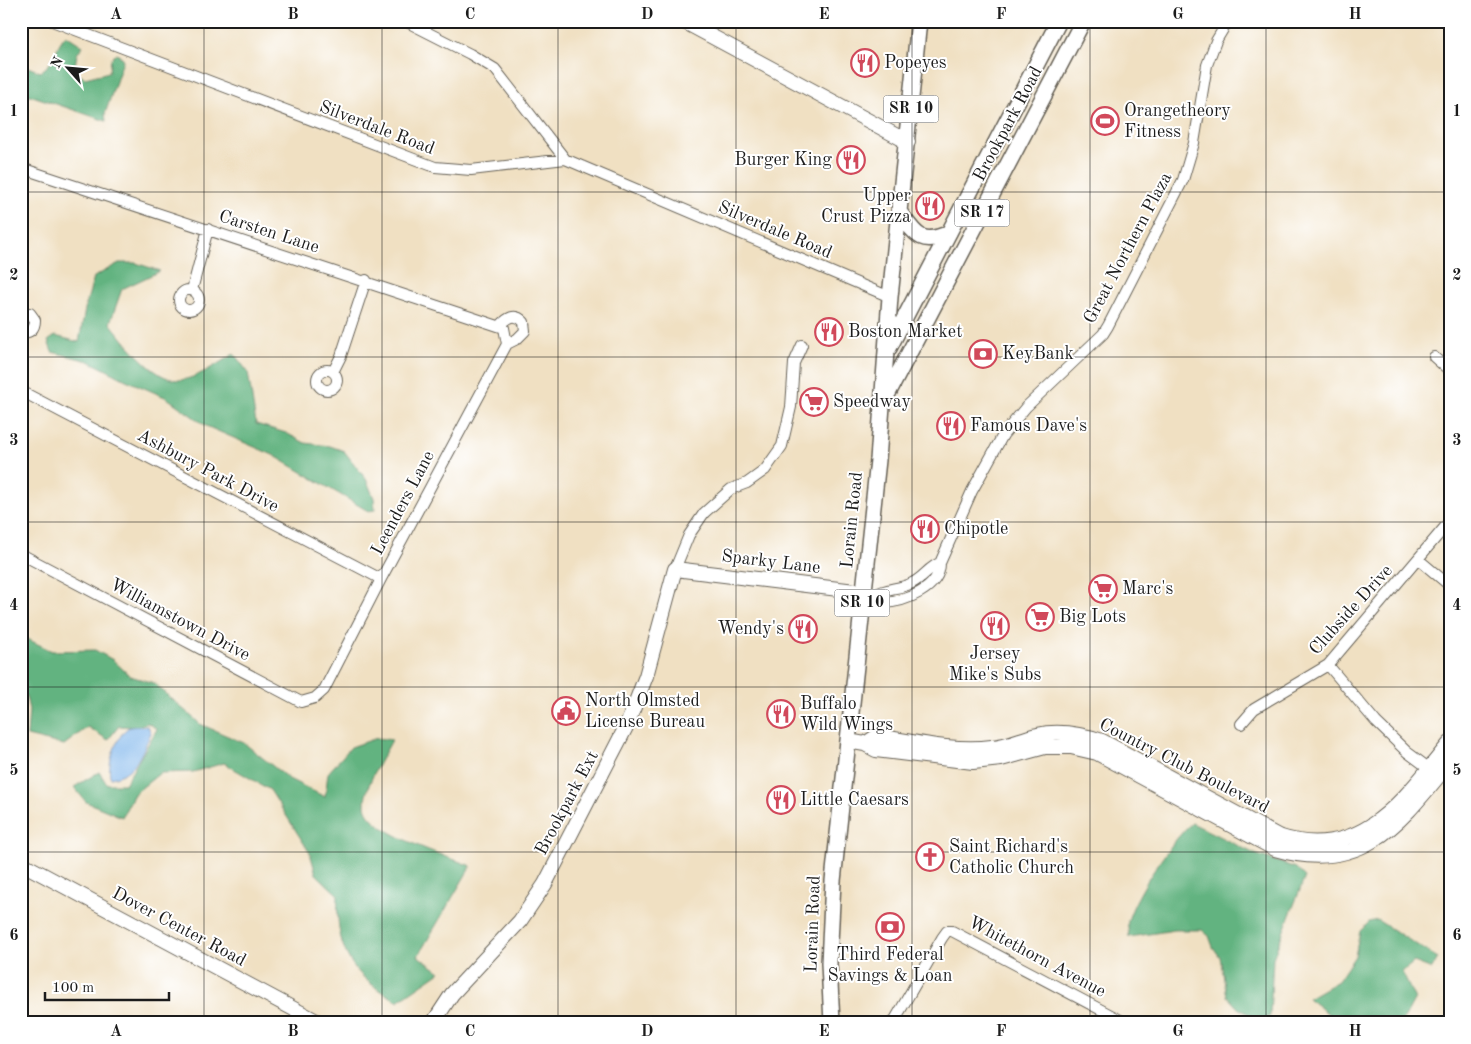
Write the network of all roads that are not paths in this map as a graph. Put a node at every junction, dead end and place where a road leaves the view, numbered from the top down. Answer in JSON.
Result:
{"nodes":[{"id":1,"x":52,"y":21,"type":"edge"},
{"id":2,"x":405,"y":21,"type":"edge"},
{"id":3,"x":683,"y":21,"type":"edge"},
{"id":4,"x":920,"y":21,"type":"edge"},
{"id":5,"x":1059,"y":21,"type":"edge"},
{"id":6,"x":1083,"y":21,"type":"edge"},
{"id":7,"x":1228,"y":21,"type":"edge"},
{"id":8,"x":908,"y":142,"type":"junction"},
{"id":9,"x":565,"y":159,"type":"junction"},
{"id":10,"x":21,"y":168,"type":"edge"},
{"id":11,"x":900,"y":213,"type":"junction"},
{"id":12,"x":208,"y":230,"type":"junction"},
{"id":13,"x":949,"y":233,"type":"junction"},
{"id":14,"x":366,"y":280,"type":"junction"},
{"id":15,"x":192,"y":290,"type":"dead end"},
{"id":16,"x":890,"y":297,"type":"junction"},
{"id":17,"x":21,"y":313,"type":"edge"},
{"id":18,"x":503,"y":328,"type":"junction"},
{"id":19,"x":21,"y":332,"type":"edge"},
{"id":20,"x":507,"y":344,"type":"junction"},
{"id":21,"x":802,"y":345,"type":"dead end"},
{"id":22,"x":886,"y":354,"type":"junction"},
{"id":23,"x":1434,"y":357,"type":"dead end"},
{"id":24,"x":1450,"y":371,"type":"edge"},
{"id":25,"x":333,"y":372,"type":"dead end"},
{"id":26,"x":21,"y":391,"type":"edge"},
{"id":27,"x":882,"y":404,"type":"junction"},
{"id":28,"x":1450,"y":521,"type":"edge"},
{"id":29,"x":21,"y":554,"type":"edge"},
{"id":30,"x":1418,"y":559,"type":"junction"},
{"id":31,"x":676,"y":569,"type":"junction"},
{"id":32,"x":380,"y":579,"type":"junction"},
{"id":33,"x":1450,"y":586,"type":"edge"},
{"id":34,"x":869,"y":594,"type":"junction"},
{"id":35,"x":1328,"y":665,"type":"junction"},
{"id":36,"x":324,"y":690,"type":"joint"},
{"id":37,"x":1241,"y":724,"type":"dead end"},
{"id":38,"x":848,"y":741,"type":"junction"},
{"id":39,"x":1450,"y":743,"type":"edge"},
{"id":40,"x":1450,"y":762,"type":"edge"},
{"id":41,"x":1433,"y":772,"type":"junction"},
{"id":42,"x":21,"y":863,"type":"edge"},
{"id":43,"x":320,"y":1023,"type":"edge"},
{"id":44,"x":433,"y":1023,"type":"edge"},
{"id":45,"x":832,"y":1023,"type":"edge"},
{"id":46,"x":893,"y":1023,"type":"edge"},
{"id":47,"x":1126,"y":1023,"type":"edge"}],
"edges":[{"from":1,"to":9,"type":"street","name":"Silverdale Road"},
{"from":2,"to":9,"type":"street"},
{"from":3,"to":8,"type":"street"},
{"from":4,"to":8,"type":"main road","name":"Lorain Road","number":"SR 10"},
{"from":5,"to":13,"type":"main road","name":"Brookpark Road","number":"SR 17"},
{"from":6,"to":27,"type":"main road","name":"Brookpark Road","number":"SR 17"},
{"from":7,"to":34,"type":"street","name":"Great Northern Plaza"},
{"from":8,"to":11,"type":"main road","name":"Lorain Road","number":"SR 10"},
{"from":9,"to":16,"type":"street","name":"Silverdale Road"},
{"from":10,"to":12,"type":"street","name":"Carsten Lane"},
{"from":11,"to":13,"type":"main road"},
{"from":11,"to":16,"type":"main road","name":"Lorain Road","number":"SR 10"},
{"from":12,"to":14,"type":"street","name":"Carsten Lane"},
{"from":12,"to":15,"type":"street"},
{"from":13,"to":22,"type":"main road","name":"Brookpark Road","number":"SR 17"},
{"from":14,"to":18,"type":"street","name":"Carsten Lane"},
{"from":14,"to":25,"type":"street"},
{"from":16,"to":22,"type":"main road","name":"Lorain Road","number":"SR 10"},
{"from":17,"to":19,"type":"street"},
{"from":18,"to":20,"type":"street"},
{"from":18,"to":20,"type":"street"},
{"from":20,"to":32,"type":"street","name":"Leenders Lane"},
{"from":21,"to":31,"type":"street","name":"Brookpark Ext"},
{"from":22,"to":27,"type":"main road","name":"Lorain Road","number":"SR 10"},
{"from":23,"to":24,"type":"street"},
{"from":26,"to":32,"type":"street","name":"Ashbury Park Drive"},
{"from":27,"to":34,"type":"main road","name":"Lorain Road","number":"SR 10"},
{"from":28,"to":30,"type":"street","name":"Clubside Drive"},
{"from":29,"to":36,"type":"street","name":"Williamstown Drive"},
{"from":30,"to":33,"type":"street"},
{"from":30,"to":35,"type":"street","name":"Clubside Drive"},
{"from":31,"to":34,"type":"street","name":"Sparky Lane"},
{"from":31,"to":44,"type":"street","name":"Brookpark Ext"},
{"from":32,"to":36,"type":"street","name":"Leenders Lane"},
{"from":34,"to":38,"type":"main road","name":"Lorain Road","number":"SR 10"},
{"from":35,"to":37,"type":"street","name":"Clubside Drive"},
{"from":35,"to":41,"type":"street"},
{"from":38,"to":41,"type":"street","name":"Country Club Boulevard"},
{"from":38,"to":45,"type":"main road","name":"Lorain Road","number":"SR 10"},
{"from":39,"to":41,"type":"street","name":"Country Club Boulevard"},
{"from":40,"to":41,"type":"street","name":"Country Club Boulevard"},
{"from":42,"to":43,"type":"street","name":"Dover Center Road"},
{"from":46,"to":47,"type":"street","name":"Whitethorn Avenue"}]}
